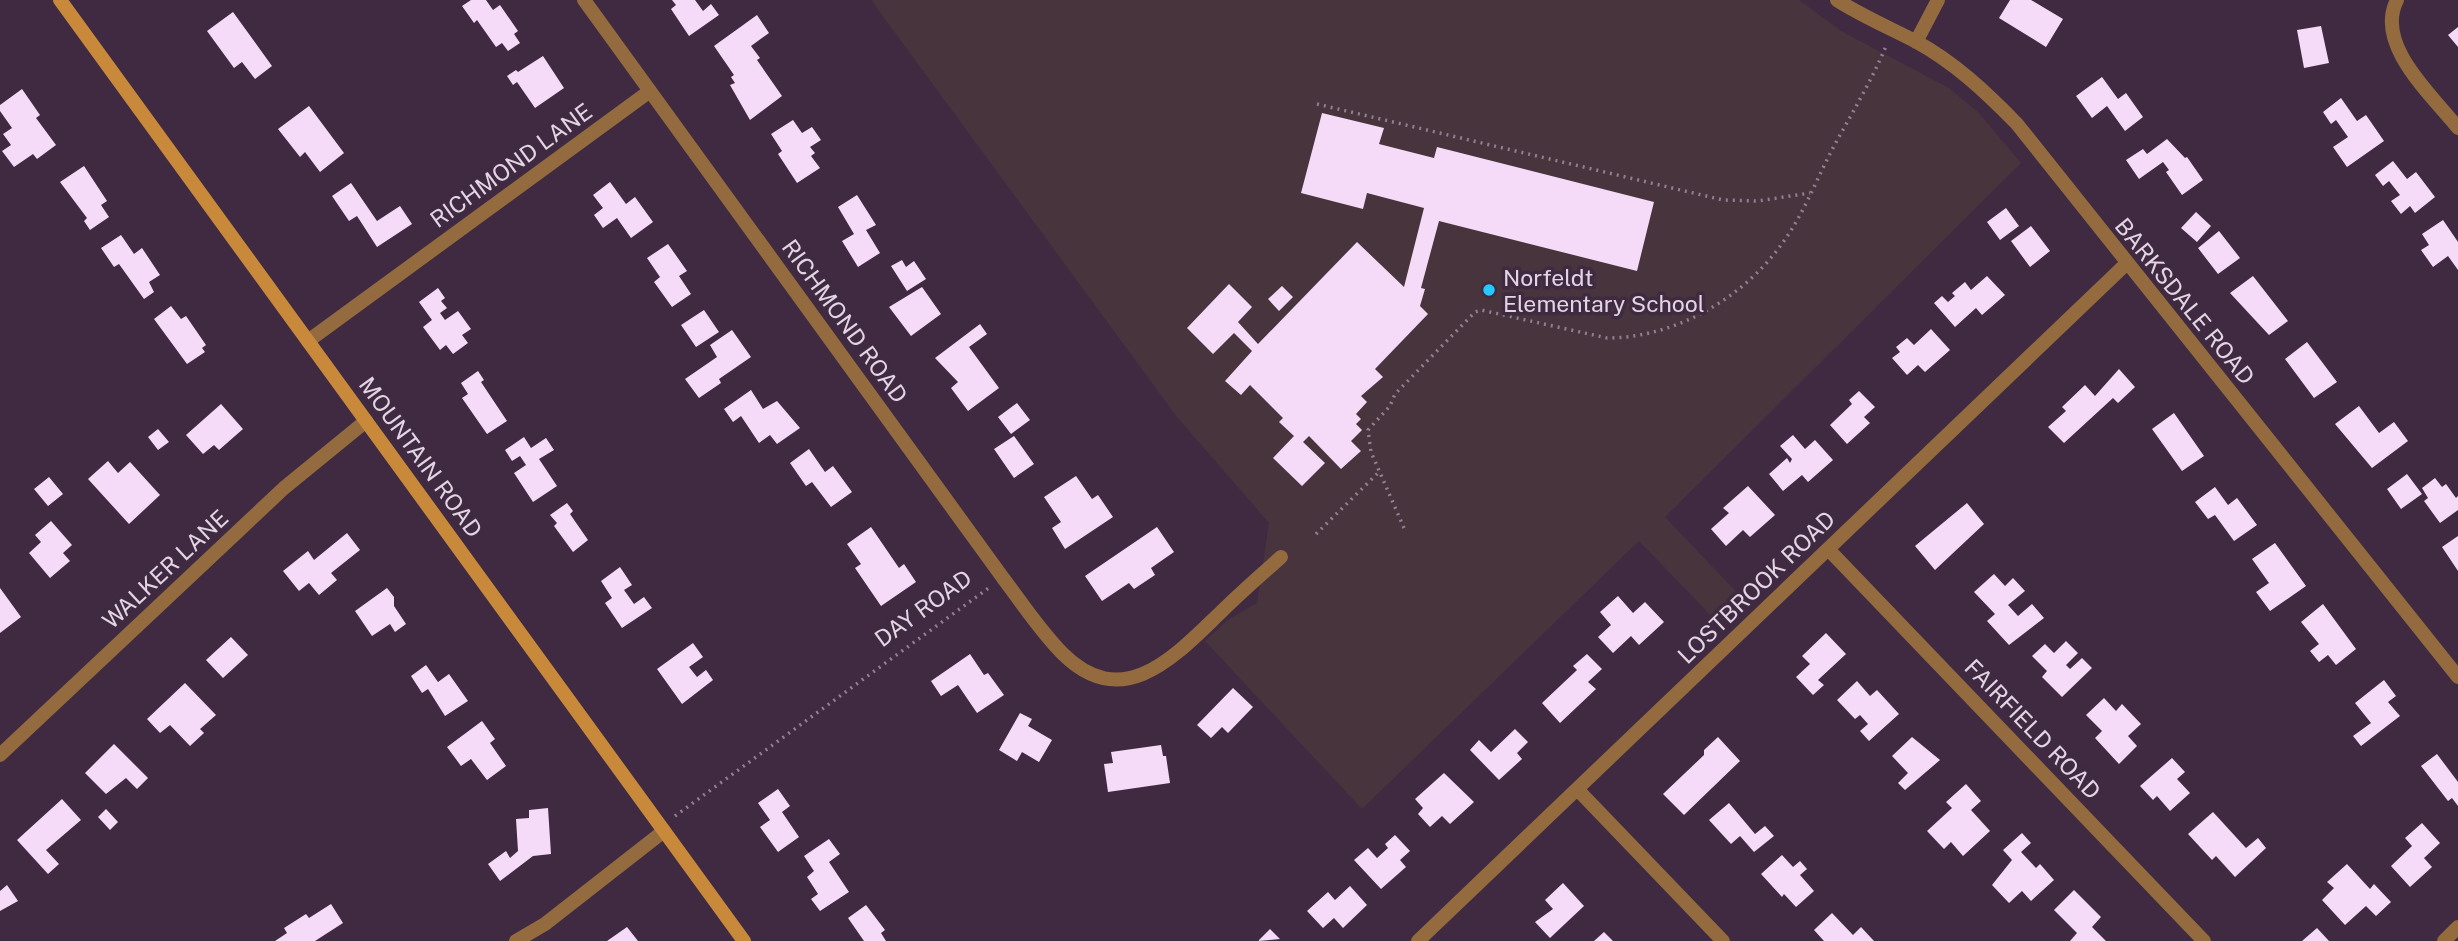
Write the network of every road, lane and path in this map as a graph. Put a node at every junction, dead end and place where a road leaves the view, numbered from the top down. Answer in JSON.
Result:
{"nodes":[{"id":1,"x":60,"y":0,"type":"edge"},
{"id":2,"x":584,"y":0,"type":"edge"},
{"id":3,"x":1837,"y":0,"type":"edge"},
{"id":4,"x":1938,"y":0,"type":"edge"},
{"id":5,"x":2397,"y":0,"type":"edge"},
{"id":6,"x":1916,"y":42,"type":"junction"},
{"id":7,"x":1887,"y":44,"type":"dead end"},
{"id":8,"x":650,"y":92,"type":"junction"},
{"id":9,"x":1317,"y":104,"type":"dead end"},
{"id":10,"x":2458,"y":128,"type":"edge"},
{"id":11,"x":1810,"y":193,"type":"junction"},
{"id":12,"x":2126,"y":264,"type":"junction"},
{"id":13,"x":309,"y":341,"type":"junction"},
{"id":14,"x":366,"y":421,"type":"junction"},
{"id":15,"x":1380,"y":471,"type":"junction"},
{"id":16,"x":1404,"y":528,"type":"dead end"},
{"id":17,"x":1316,"y":534,"type":"dead end"},
{"id":18,"x":1828,"y":549,"type":"junction"},
{"id":19,"x":1281,"y":557,"type":"dead end"},
{"id":20,"x":1003,"y":578,"type":"junction"},
{"id":21,"x":2458,"y":677,"type":"edge"},
{"id":22,"x":0,"y":755,"type":"edge"},
{"id":23,"x":1578,"y":790,"type":"junction"},
{"id":24,"x":675,"y":816,"type":"dead end"},
{"id":25,"x":664,"y":831,"type":"junction"},
{"id":26,"x":2458,"y":927,"type":"edge"},
{"id":27,"x":516,"y":941,"type":"edge"},
{"id":28,"x":744,"y":941,"type":"edge"},
{"id":29,"x":1418,"y":941,"type":"edge"},
{"id":30,"x":1723,"y":941,"type":"edge"},
{"id":31,"x":2204,"y":941,"type":"edge"},
{"id":32,"x":2444,"y":941,"type":"edge"}],
"edges":[{"from":1,"to":13,"type":"main road","name":"MOUNTAIN ROAD"},
{"from":2,"to":8,"type":"street"},
{"from":3,"to":6,"type":"street","name":"BARKSDALE ROAD"},
{"from":4,"to":6,"type":"street"},
{"from":5,"to":10,"type":"street"},
{"from":6,"to":12,"type":"street","name":"BARKSDALE ROAD"},
{"from":7,"to":11,"type":"path"},
{"from":8,"to":13,"type":"street","name":"RICHMOND LANE"},
{"from":8,"to":20,"type":"street","name":"RICHMOND ROAD"},
{"from":9,"to":11,"type":"path"},
{"from":11,"to":15,"type":"path"},
{"from":12,"to":18,"type":"street","name":"LOSTBROOK ROAD"},
{"from":12,"to":21,"type":"street","name":"BARKSDALE ROAD"},
{"from":13,"to":14,"type":"main road","name":"MOUNTAIN ROAD"},
{"from":14,"to":22,"type":"street","name":"WALKER LANE"},
{"from":14,"to":25,"type":"main road","name":"MOUNTAIN ROAD"},
{"from":15,"to":16,"type":"path"},
{"from":15,"to":17,"type":"path"},
{"from":18,"to":23,"type":"street","name":"LOSTBROOK ROAD"},
{"from":18,"to":31,"type":"street","name":"FAIRFIELD ROAD"},
{"from":19,"to":20,"type":"street","name":"DAY ROAD"},
{"from":20,"to":24,"type":"path","name":"DAY ROAD"},
{"from":23,"to":29,"type":"street","name":"LOSTBROOK ROAD"},
{"from":23,"to":30,"type":"street"},
{"from":25,"to":27,"type":"street"},
{"from":25,"to":28,"type":"main road","name":"MOUNTAIN ROAD"},
{"from":26,"to":32,"type":"street"}]}
